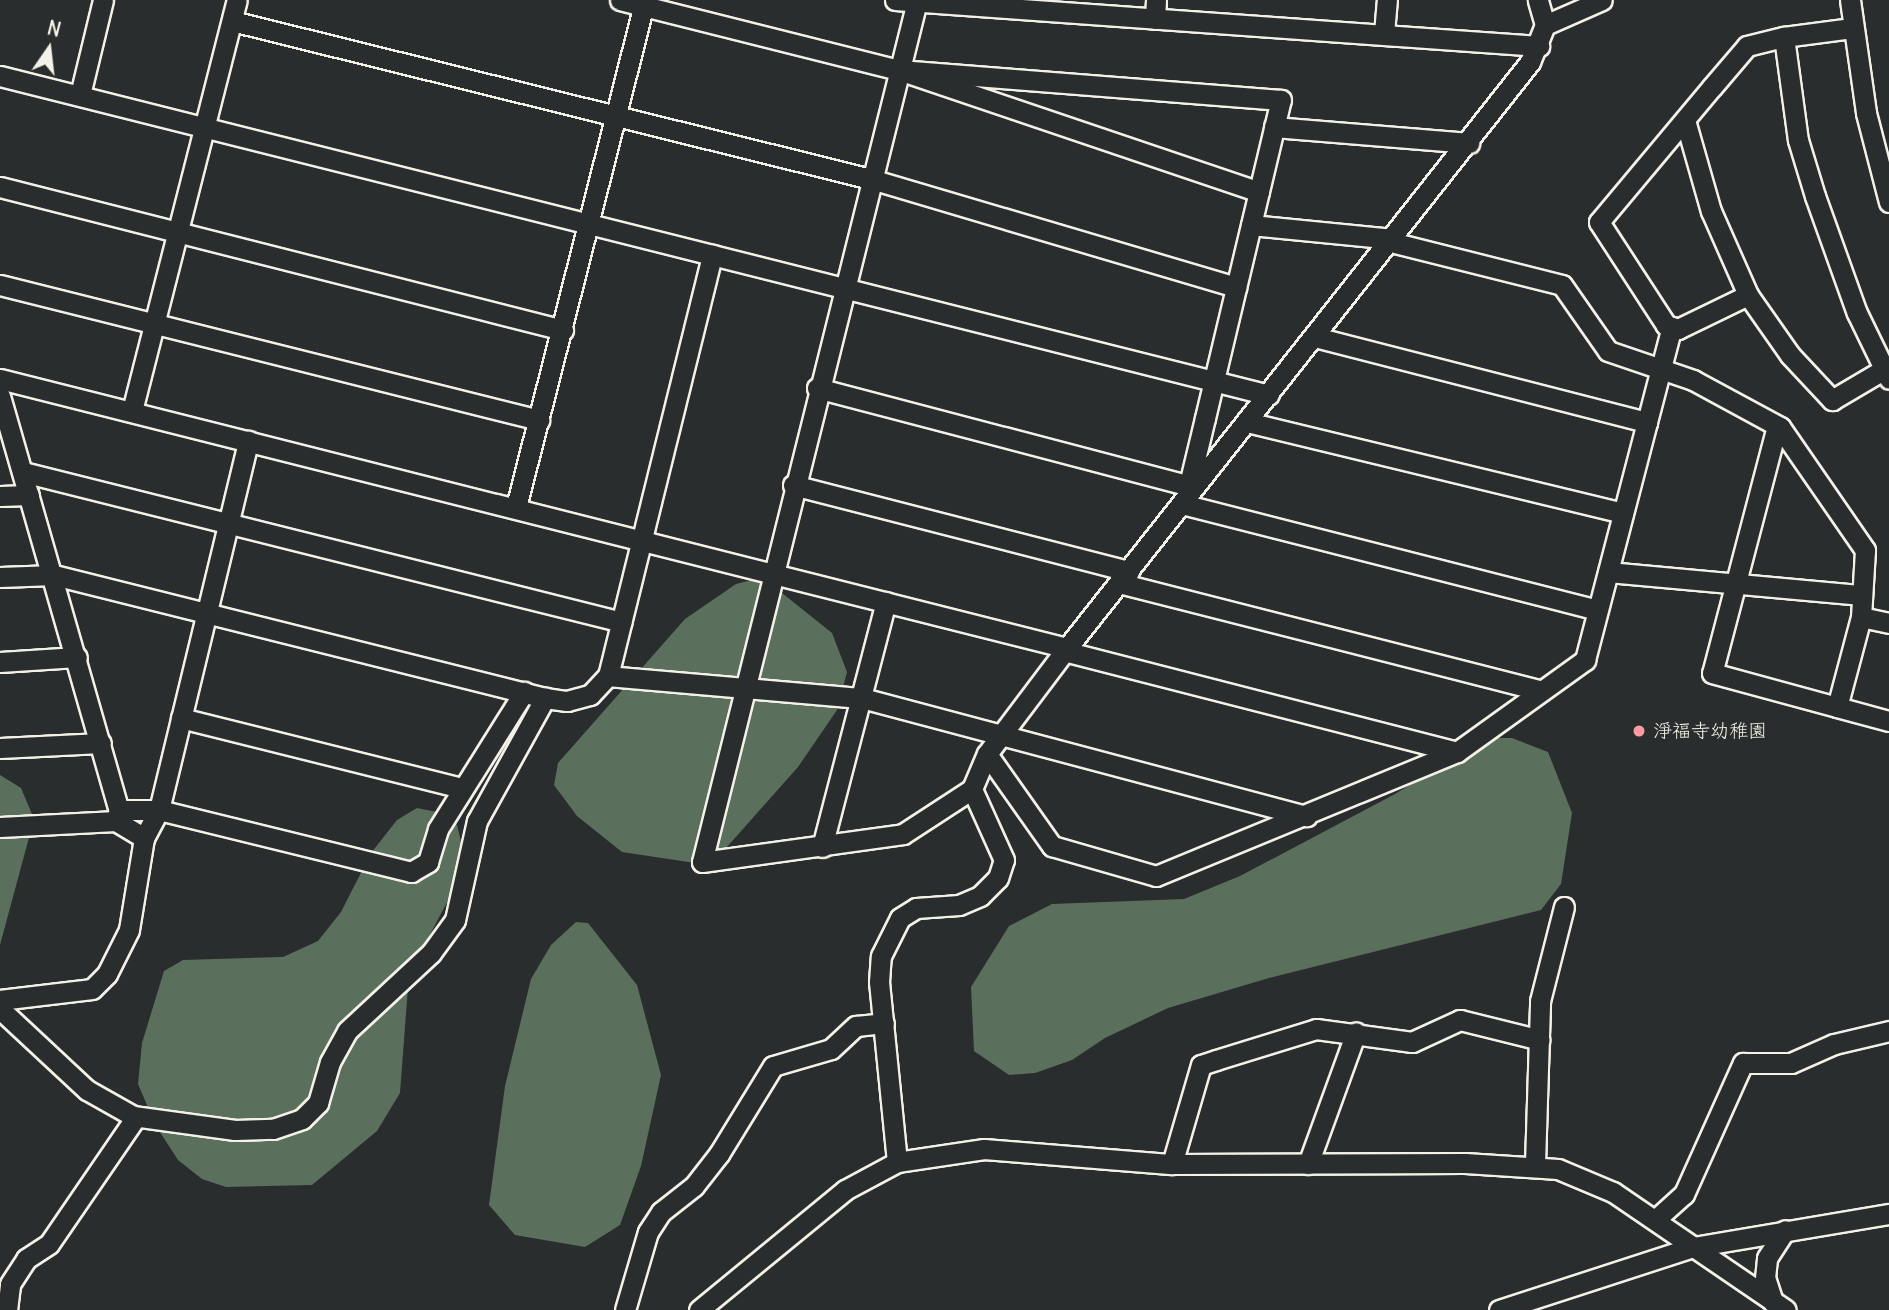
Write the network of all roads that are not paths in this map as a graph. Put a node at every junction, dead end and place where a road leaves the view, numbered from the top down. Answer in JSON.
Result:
{"nodes":[{"id":1,"x":103,"y":0,"type":"edge"},
{"id":2,"x":237,"y":0,"type":"edge"},
{"id":3,"x":620,"y":0,"type":"edge"},
{"id":4,"x":1387,"y":0,"type":"edge"},
{"id":5,"x":1538,"y":0,"type":"edge"},
{"id":6,"x":1602,"y":0,"type":"edge"},
{"id":7,"x":1850,"y":0,"type":"edge"},
{"id":8,"x":908,"y":2,"type":"edge"},
{"id":9,"x":644,"y":3,"type":"edge"},
{"id":10,"x":1045,"y":6,"type":"edge"},
{"id":11,"x":1156,"y":10,"type":"edge"},
{"id":12,"x":232,"y":21,"type":"junction"},
{"id":13,"x":1545,"y":25,"type":"junction"},
{"id":14,"x":1852,"y":28,"type":"junction"},
{"id":15,"x":1384,"y":33,"type":"junction"},
{"id":16,"x":1784,"y":37,"type":"junction"},
{"id":17,"x":1539,"y":46,"type":"junction"},
{"id":18,"x":899,"y":71,"type":"junction"},
{"id":19,"x":0,"y":76,"type":"edge"},
{"id":20,"x":80,"y":95,"type":"junction"},
{"id":21,"x":617,"y":114,"type":"junction"},
{"id":22,"x":1685,"y":120,"type":"junction"},
{"id":23,"x":204,"y":125,"type":"junction"},
{"id":24,"x":1274,"y":127,"type":"junction"},
{"id":25,"x":1469,"y":143,"type":"junction"},
{"id":26,"x":871,"y":178,"type":"junction"},
{"id":27,"x":0,"y":187,"type":"edge"},
{"id":28,"x":1259,"y":192,"type":"junction"},
{"id":29,"x":1889,"y":202,"type":"edge"},
{"id":30,"x":591,"y":225,"type":"junction"},
{"id":31,"x":1251,"y":225,"type":"junction"},
{"id":32,"x":177,"y":233,"type":"junction"},
{"id":33,"x":1392,"y":241,"type":"junction"},
{"id":34,"x":712,"y":255,"type":"junction"},
{"id":35,"x":0,"y":285,"type":"edge"},
{"id":36,"x":1236,"y":287,"type":"junction"},
{"id":37,"x":843,"y":288,"type":"junction"},
{"id":38,"x":1748,"y":295,"type":"junction"},
{"id":39,"x":154,"y":323,"type":"junction"},
{"id":40,"x":1672,"y":327,"type":"junction"},
{"id":41,"x":563,"y":330,"type":"junction"},
{"id":42,"x":1315,"y":337,"type":"junction"},
{"id":43,"x":1662,"y":367,"type":"junction"},
{"id":44,"x":1886,"y":374,"type":"edge"},
{"id":45,"x":0,"y":379,"type":"edge"},
{"id":46,"x":1213,"y":382,"type":"junction"},
{"id":47,"x":817,"y":388,"type":"junction"},
{"id":48,"x":1269,"y":395,"type":"junction"},
{"id":49,"x":1,"y":403,"type":"edge"},
{"id":50,"x":132,"y":411,"type":"junction"},
{"id":51,"x":539,"y":420,"type":"junction"},
{"id":52,"x":1247,"y":422,"type":"junction"},
{"id":53,"x":1647,"y":422,"type":"junction"},
{"id":54,"x":1777,"y":426,"type":"junction"},
{"id":55,"x":248,"y":441,"type":"junction"},
{"id":56,"x":23,"y":472,"type":"junction"},
{"id":57,"x":793,"y":485,"type":"junction"},
{"id":58,"x":29,"y":495,"type":"junction"},
{"id":59,"x":0,"y":496,"type":"edge"},
{"id":60,"x":1185,"y":496,"type":"junction"},
{"id":61,"x":516,"y":507,"type":"junction"},
{"id":62,"x":1623,"y":513,"type":"junction"},
{"id":63,"x":228,"y":522,"type":"junction"},
{"id":64,"x":643,"y":540,"type":"junction"},
{"id":65,"x":1608,"y":572,"type":"junction"},
{"id":66,"x":771,"y":573,"type":"junction"},
{"id":67,"x":54,"y":575,"type":"junction"},
{"id":68,"x":0,"y":577,"type":"edge"},
{"id":69,"x":1124,"y":577,"type":"junction"},
{"id":70,"x":1738,"y":584,"type":"junction"},
{"id":71,"x":1862,"y":595,"type":"junction"},
{"id":72,"x":886,"y":602,"type":"junction"},
{"id":73,"x":1597,"y":610,"type":"junction"},
{"id":74,"x":206,"y":611,"type":"junction"},
{"id":75,"x":1861,"y":617,"type":"junction"},
{"id":76,"x":622,"y":622,"type":"junction"},
{"id":77,"x":1889,"y":624,"type":"edge"},
{"id":78,"x":1066,"y":650,"type":"junction"},
{"id":79,"x":77,"y":657,"type":"junction"},
{"id":80,"x":0,"y":662,"type":"edge"},
{"id":81,"x":608,"y":676,"type":"junction"},
{"id":82,"x":743,"y":689,"type":"junction"},
{"id":83,"x":1540,"y":690,"type":"junction"},
{"id":84,"x":524,"y":692,"type":"junction"},
{"id":85,"x":545,"y":698,"type":"junction"},
{"id":86,"x":862,"y":698,"type":"junction"},
{"id":87,"x":1837,"y":706,"type":"junction"},
{"id":88,"x":181,"y":718,"type":"junction"},
{"id":89,"x":1889,"y":721,"type":"edge"},
{"id":90,"x":1003,"y":733,"type":"junction"},
{"id":91,"x":101,"y":743,"type":"junction"},
{"id":92,"x":0,"y":748,"type":"edge"},
{"id":93,"x":1457,"y":752,"type":"junction"},
{"id":94,"x":987,"y":754,"type":"junction"},
{"id":95,"x":462,"y":789,"type":"junction"},
{"id":96,"x":972,"y":789,"type":"junction"},
{"id":97,"x":159,"y":810,"type":"junction"},
{"id":98,"x":118,"y":816,"type":"junction"},
{"id":99,"x":1307,"y":816,"type":"junction"},
{"id":100,"x":0,"y":827,"type":"edge"},
{"id":101,"x":144,"y":838,"type":"junction"},
{"id":102,"x":822,"y":847,"type":"junction"},
{"id":103,"x":1564,"y":907,"type":"dead end"},
{"id":104,"x":0,"y":1000,"type":"edge"},
{"id":105,"x":0,"y":1009,"type":"edge"},
{"id":106,"x":884,"y":1023,"type":"junction"},
{"id":107,"x":1889,"y":1031,"type":"edge"},
{"id":108,"x":1356,"y":1032,"type":"junction"},
{"id":109,"x":1540,"y":1040,"type":"junction"},
{"id":110,"x":136,"y":1117,"type":"junction"},
{"id":111,"x":897,"y":1162,"type":"junction"},
{"id":112,"x":1172,"y":1164,"type":"junction"},
{"id":113,"x":1308,"y":1164,"type":"junction"},
{"id":114,"x":1535,"y":1164,"type":"junction"},
{"id":115,"x":1889,"y":1214,"type":"edge"},
{"id":116,"x":1655,"y":1220,"type":"junction"},
{"id":117,"x":1786,"y":1230,"type":"junction"},
{"id":118,"x":1693,"y":1247,"type":"junction"},
{"id":119,"x":5,"y":1282,"type":"edge"},
{"id":120,"x":1779,"y":1306,"type":"edge"},
{"id":121,"x":7,"y":1310,"type":"edge"},
{"id":122,"x":625,"y":1310,"type":"edge"},
{"id":123,"x":699,"y":1310,"type":"edge"},
{"id":124,"x":1499,"y":1310,"type":"edge"}],
"edges":[{"from":1,"to":20,"type":"street"},
{"from":2,"to":12,"type":"street"},
{"from":3,"to":9,"type":"street"},
{"from":4,"to":15,"type":"street"},
{"from":5,"to":13,"type":"street"},
{"from":6,"to":13,"type":"street"},
{"from":7,"to":14,"type":"street"},
{"from":8,"to":10,"type":"street"},
{"from":8,"to":18,"type":"street"},
{"from":9,"to":18,"type":"street"},
{"from":9,"to":21,"type":"street"},
{"from":10,"to":11,"type":"street"},
{"from":11,"to":15,"type":"street"},
{"from":12,"to":21,"type":"street"},
{"from":12,"to":23,"type":"street"},
{"from":13,"to":17,"type":"street"},
{"from":14,"to":16,"type":"street"},
{"from":14,"to":29,"type":"street"},
{"from":15,"to":17,"type":"street"},
{"from":16,"to":22,"type":"street"},
{"from":16,"to":44,"type":"street"},
{"from":17,"to":25,"type":"street"},
{"from":18,"to":24,"type":"street"},
{"from":18,"to":26,"type":"street"},
{"from":18,"to":28,"type":"street"},
{"from":19,"to":20,"type":"street"},
{"from":20,"to":23,"type":"street"},
{"from":21,"to":26,"type":"street"},
{"from":21,"to":30,"type":"street"},
{"from":22,"to":38,"type":"street"},
{"from":22,"to":40,"type":"street"},
{"from":23,"to":30,"type":"street"},
{"from":23,"to":32,"type":"street"},
{"from":24,"to":25,"type":"street"},
{"from":24,"to":28,"type":"street"},
{"from":25,"to":33,"type":"street"},
{"from":26,"to":36,"type":"street"},
{"from":26,"to":37,"type":"street"},
{"from":27,"to":32,"type":"street"},
{"from":28,"to":31,"type":"street"},
{"from":30,"to":34,"type":"street"},
{"from":30,"to":41,"type":"street"},
{"from":31,"to":33,"type":"street"},
{"from":31,"to":36,"type":"street"},
{"from":32,"to":39,"type":"street"},
{"from":32,"to":41,"type":"street"},
{"from":33,"to":42,"type":"street"},
{"from":33,"to":43,"type":"street"},
{"from":34,"to":37,"type":"street"},
{"from":34,"to":64,"type":"street"},
{"from":35,"to":39,"type":"street"},
{"from":36,"to":46,"type":"street"},
{"from":37,"to":46,"type":"street"},
{"from":37,"to":47,"type":"street"},
{"from":38,"to":40,"type":"street"},
{"from":38,"to":44,"type":"street"},
{"from":39,"to":50,"type":"street"},
{"from":39,"to":51,"type":"street"},
{"from":40,"to":43,"type":"street"},
{"from":41,"to":51,"type":"street"},
{"from":42,"to":48,"type":"street"},
{"from":42,"to":53,"type":"street"},
{"from":43,"to":53,"type":"street"},
{"from":43,"to":54,"type":"street"},
{"from":45,"to":50,"type":"street"},
{"from":46,"to":48,"type":"street"},
{"from":46,"to":60,"type":"street"},
{"from":47,"to":57,"type":"street"},
{"from":47,"to":60,"type":"street"},
{"from":48,"to":52,"type":"street"},
{"from":49,"to":56,"type":"street"},
{"from":50,"to":55,"type":"street"},
{"from":51,"to":61,"type":"street"},
{"from":52,"to":60,"type":"street"},
{"from":52,"to":62,"type":"street"},
{"from":53,"to":62,"type":"street"},
{"from":54,"to":70,"type":"street"},
{"from":54,"to":71,"type":"street"},
{"from":55,"to":61,"type":"street"},
{"from":55,"to":63,"type":"street"},
{"from":56,"to":58,"type":"street"},
{"from":56,"to":63,"type":"street"},
{"from":57,"to":66,"type":"street"},
{"from":57,"to":69,"type":"street"},
{"from":58,"to":59,"type":"street"},
{"from":58,"to":67,"type":"street"},
{"from":60,"to":69,"type":"street"},
{"from":60,"to":73,"type":"street"},
{"from":61,"to":64,"type":"street"},
{"from":62,"to":65,"type":"street"},
{"from":63,"to":74,"type":"street"},
{"from":63,"to":76,"type":"street"},
{"from":64,"to":66,"type":"street"},
{"from":64,"to":76,"type":"street"},
{"from":65,"to":70,"type":"street"},
{"from":65,"to":73,"type":"street"},
{"from":66,"to":72,"type":"street"},
{"from":66,"to":82,"type":"street"},
{"from":67,"to":68,"type":"street"},
{"from":67,"to":74,"type":"street"},
{"from":67,"to":79,"type":"street"},
{"from":69,"to":78,"type":"street"},
{"from":69,"to":83,"type":"street"},
{"from":70,"to":71,"type":"street"},
{"from":70,"to":87,"type":"street"},
{"from":71,"to":75,"type":"street"},
{"from":72,"to":78,"type":"street"},
{"from":72,"to":86,"type":"street"},
{"from":73,"to":83,"type":"street"},
{"from":74,"to":84,"type":"street"},
{"from":74,"to":88,"type":"street"},
{"from":75,"to":77,"type":"street"},
{"from":75,"to":87,"type":"street"},
{"from":76,"to":81,"type":"street"},
{"from":78,"to":90,"type":"street"},
{"from":78,"to":93,"type":"street"},
{"from":79,"to":80,"type":"street"},
{"from":79,"to":91,"type":"street"},
{"from":81,"to":82,"type":"street"},
{"from":81,"to":85,"type":"street"},
{"from":82,"to":86,"type":"street"},
{"from":82,"to":102,"type":"street"},
{"from":83,"to":93,"type":"street"},
{"from":84,"to":85,"type":"street"},
{"from":84,"to":95,"type":"street"},
{"from":85,"to":110,"type":"street"},
{"from":86,"to":90,"type":"street"},
{"from":86,"to":102,"type":"street"},
{"from":87,"to":89,"type":"street"},
{"from":88,"to":95,"type":"street"},
{"from":88,"to":97,"type":"street"},
{"from":90,"to":94,"type":"street"},
{"from":90,"to":99,"type":"street"},
{"from":91,"to":92,"type":"street"},
{"from":91,"to":98,"type":"street"},
{"from":93,"to":99,"type":"street"},
{"from":94,"to":96,"type":"street"},
{"from":94,"to":99,"type":"street"},
{"from":95,"to":97,"type":"street"},
{"from":96,"to":102,"type":"street"},
{"from":96,"to":106,"type":"street"},
{"from":97,"to":98,"type":"street"},
{"from":97,"to":101,"type":"street"},
{"from":98,"to":100,"type":"street"},
{"from":98,"to":101,"type":"street"},
{"from":101,"to":104,"type":"street"},
{"from":103,"to":109,"type":"street"},
{"from":105,"to":110,"type":"street"},
{"from":106,"to":111,"type":"street"},
{"from":106,"to":122,"type":"street"},
{"from":107,"to":116,"type":"street"},
{"from":108,"to":109,"type":"street"},
{"from":108,"to":112,"type":"street"},
{"from":108,"to":113,"type":"street"},
{"from":109,"to":114,"type":"street"},
{"from":110,"to":119,"type":"street"},
{"from":111,"to":112,"type":"street"},
{"from":111,"to":123,"type":"street"},
{"from":112,"to":113,"type":"street"},
{"from":113,"to":114,"type":"street"},
{"from":114,"to":116,"type":"street"},
{"from":115,"to":117,"type":"street"},
{"from":116,"to":118,"type":"street"},
{"from":117,"to":118,"type":"street"},
{"from":117,"to":120,"type":"street"},
{"from":118,"to":120,"type":"street"},
{"from":118,"to":124,"type":"street"},
{"from":119,"to":121,"type":"street"}]}
